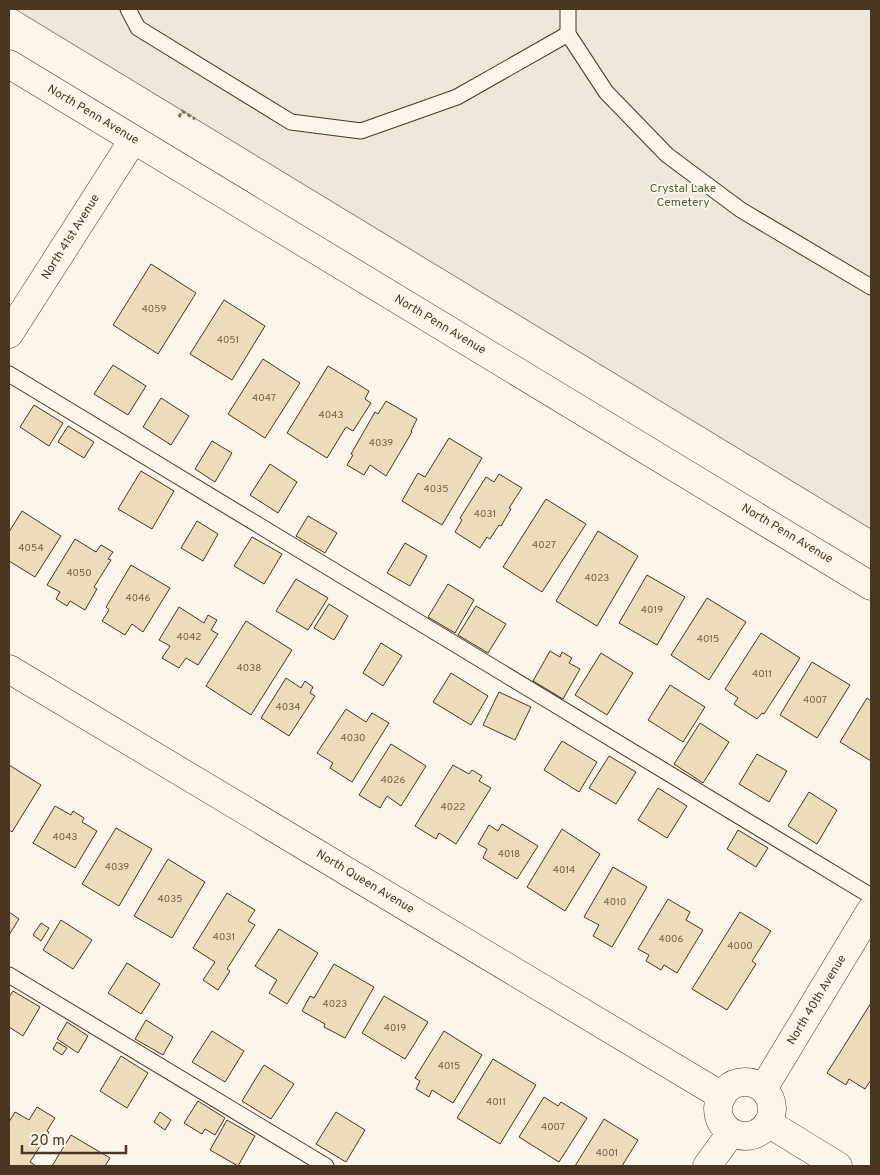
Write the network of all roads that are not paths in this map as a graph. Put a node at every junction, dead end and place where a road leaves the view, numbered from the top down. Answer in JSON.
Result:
{"nodes":[{"id":1,"x":128,"y":9,"type":"edge"},
{"id":2,"x":568,"y":9,"type":"edge"},
{"id":3,"x":568,"y":34,"type":"junction"},
{"id":4,"x":9,"y":64,"type":"edge"},
{"id":5,"x":133,"y":140,"type":"junction"},
{"id":6,"x":871,"y":287,"type":"edge"},
{"id":7,"x":9,"y":334,"type":"edge"},
{"id":8,"x":9,"y":374,"type":"edge"},
{"id":9,"x":871,"y":586,"type":"edge"},
{"id":10,"x":9,"y":669,"type":"edge"},
{"id":11,"x":871,"y":896,"type":"edge"},
{"id":12,"x":871,"y":910,"type":"edge"},
{"id":13,"x":9,"y":975,"type":"edge"},
{"id":14,"x":763,"y":1089,"type":"junction"},
{"id":15,"x":722,"y":1096,"type":"junction"},
{"id":16,"x":768,"y":1124,"type":"junction"},
{"id":17,"x":731,"y":1133,"type":"junction"},
{"id":18,"x":326,"y":1166,"type":"edge"},
{"id":19,"x":707,"y":1166,"type":"edge"},
{"id":20,"x":838,"y":1166,"type":"edge"}],
"edges":[{"from":1,"to":3,"type":"lane"},
{"from":2,"to":3,"type":"lane"},
{"from":3,"to":6,"type":"lane"},
{"from":4,"to":5,"type":"street","name":"North Penn Avenue"},
{"from":5,"to":7,"type":"street","name":"North 41st Avenue"},
{"from":5,"to":9,"type":"street","name":"North Penn Avenue"},
{"from":8,"to":11,"type":"lane"},
{"from":10,"to":15,"type":"street","name":"North Queen Avenue"},
{"from":12,"to":14,"type":"street","name":"North 40th Avenue"},
{"from":13,"to":18,"type":"lane"},
{"from":14,"to":15,"type":"street"},
{"from":14,"to":16,"type":"street"},
{"from":15,"to":17,"type":"street"},
{"from":16,"to":17,"type":"street"},
{"from":16,"to":20,"type":"street"},
{"from":17,"to":19,"type":"street"}]}
